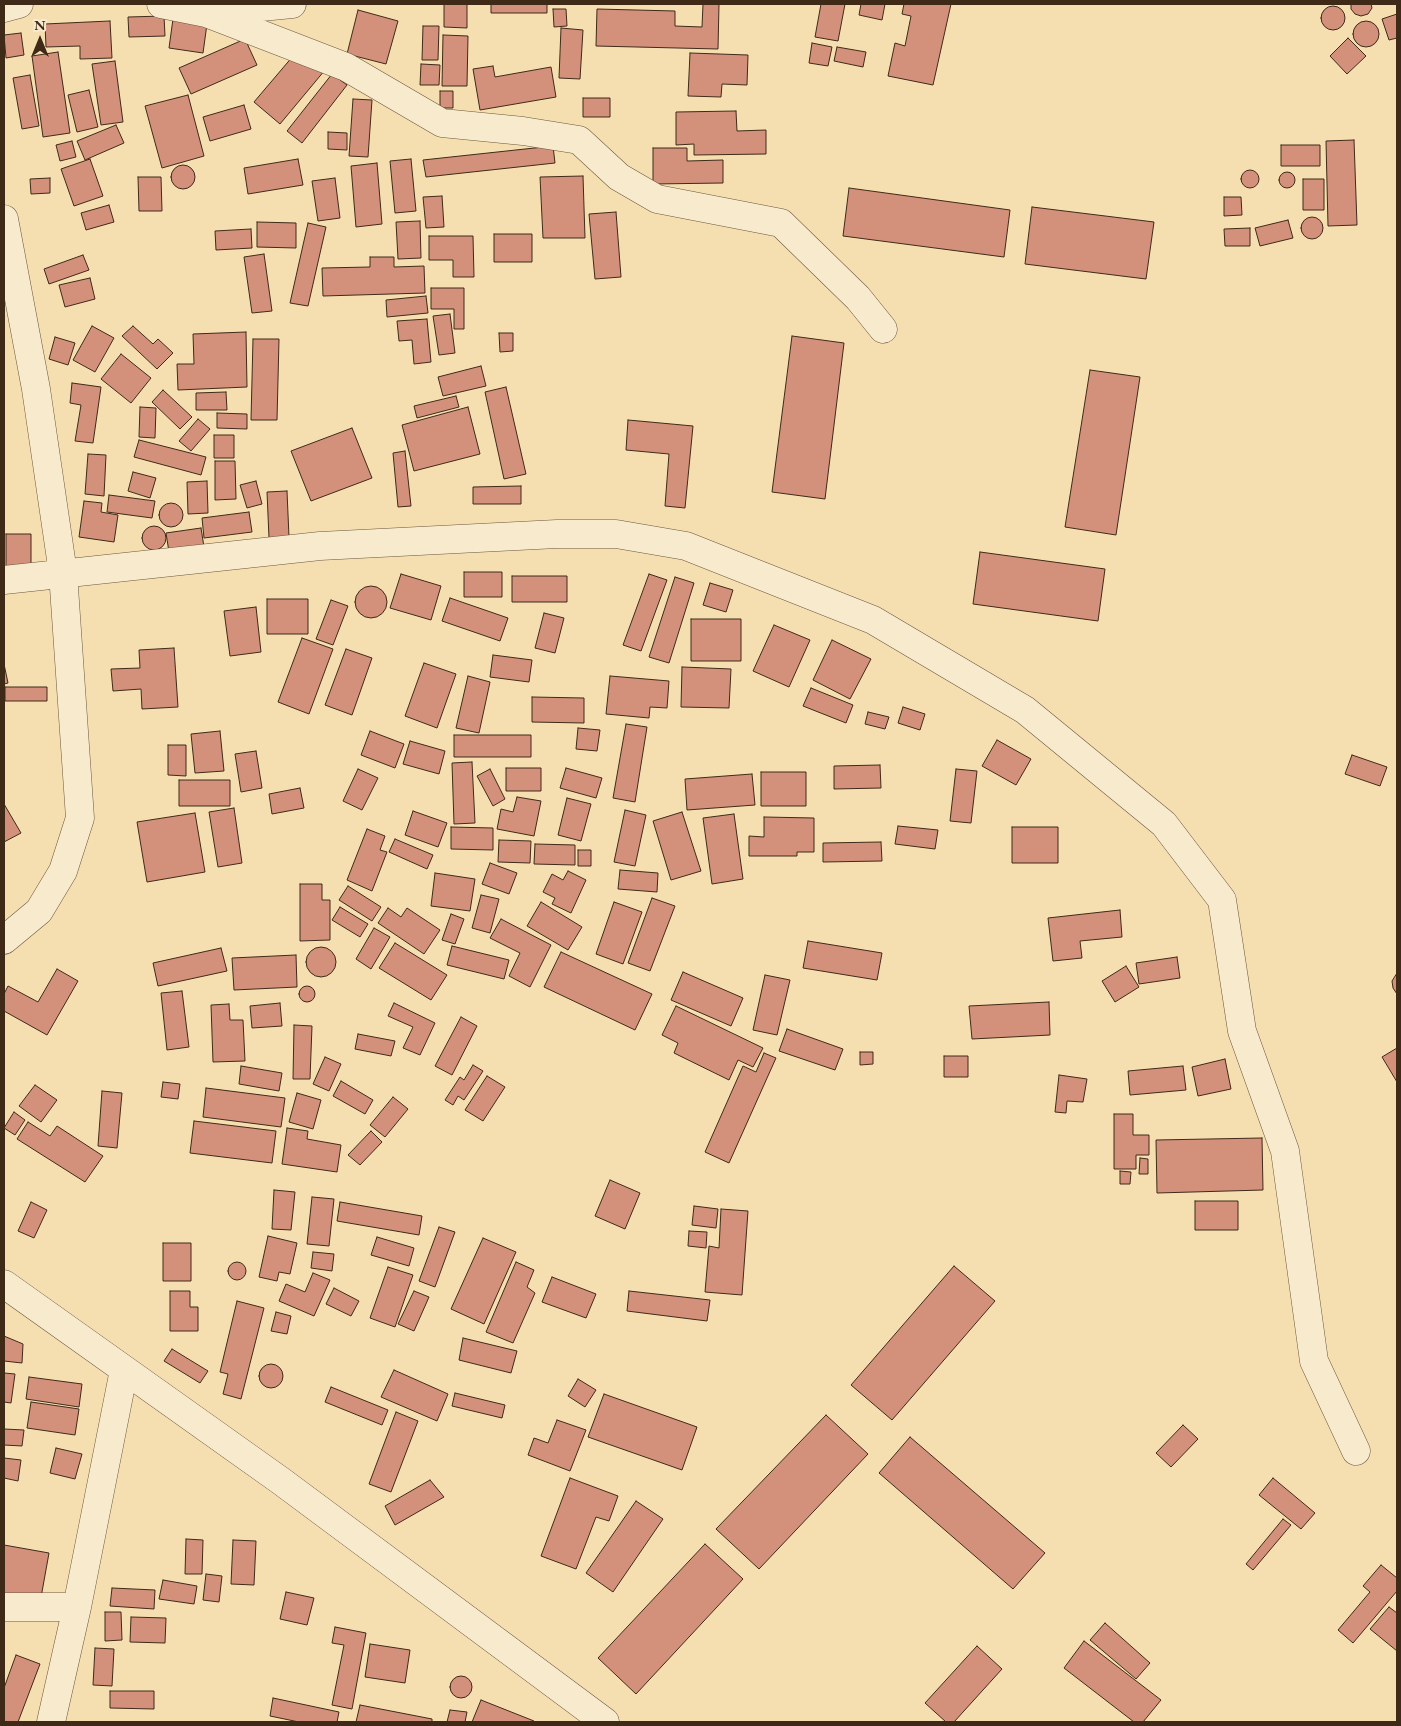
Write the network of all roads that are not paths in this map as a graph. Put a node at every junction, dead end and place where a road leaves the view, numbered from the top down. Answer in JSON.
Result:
{"nodes":[{"id":1,"x":19,"y":4,"type":"edge"},
{"id":2,"x":292,"y":4,"type":"edge"},
{"id":3,"x":184,"y":7,"type":"edge"},
{"id":4,"x":4,"y":8,"type":"edge"},
{"id":5,"x":4,"y":219,"type":"edge"},
{"id":6,"x":883,"y":329,"type":"dead end"},
{"id":7,"x":63,"y":574,"type":"junction"},
{"id":8,"x":4,"y":580,"type":"edge"},
{"id":9,"x":4,"y":940,"type":"edge"},
{"id":10,"x":4,"y":1284,"type":"edge"},
{"id":11,"x":124,"y":1370,"type":"junction"},
{"id":12,"x":1356,"y":1451,"type":"dead end"},
{"id":13,"x":4,"y":1607,"type":"edge"},
{"id":14,"x":78,"y":1607,"type":"junction"},
{"id":15,"x":51,"y":1722,"type":"edge"},
{"id":16,"x":605,"y":1722,"type":"edge"}],
"edges":[{"from":1,"to":4,"type":"street"},
{"from":2,"to":3,"type":"street"},
{"from":3,"to":6,"type":"street"},
{"from":5,"to":7,"type":"street"},
{"from":7,"to":8,"type":"street"},
{"from":7,"to":9,"type":"street"},
{"from":7,"to":12,"type":"street"},
{"from":10,"to":11,"type":"street"},
{"from":11,"to":14,"type":"street"},
{"from":11,"to":16,"type":"street"},
{"from":13,"to":14,"type":"street"},
{"from":14,"to":15,"type":"street"}]}
